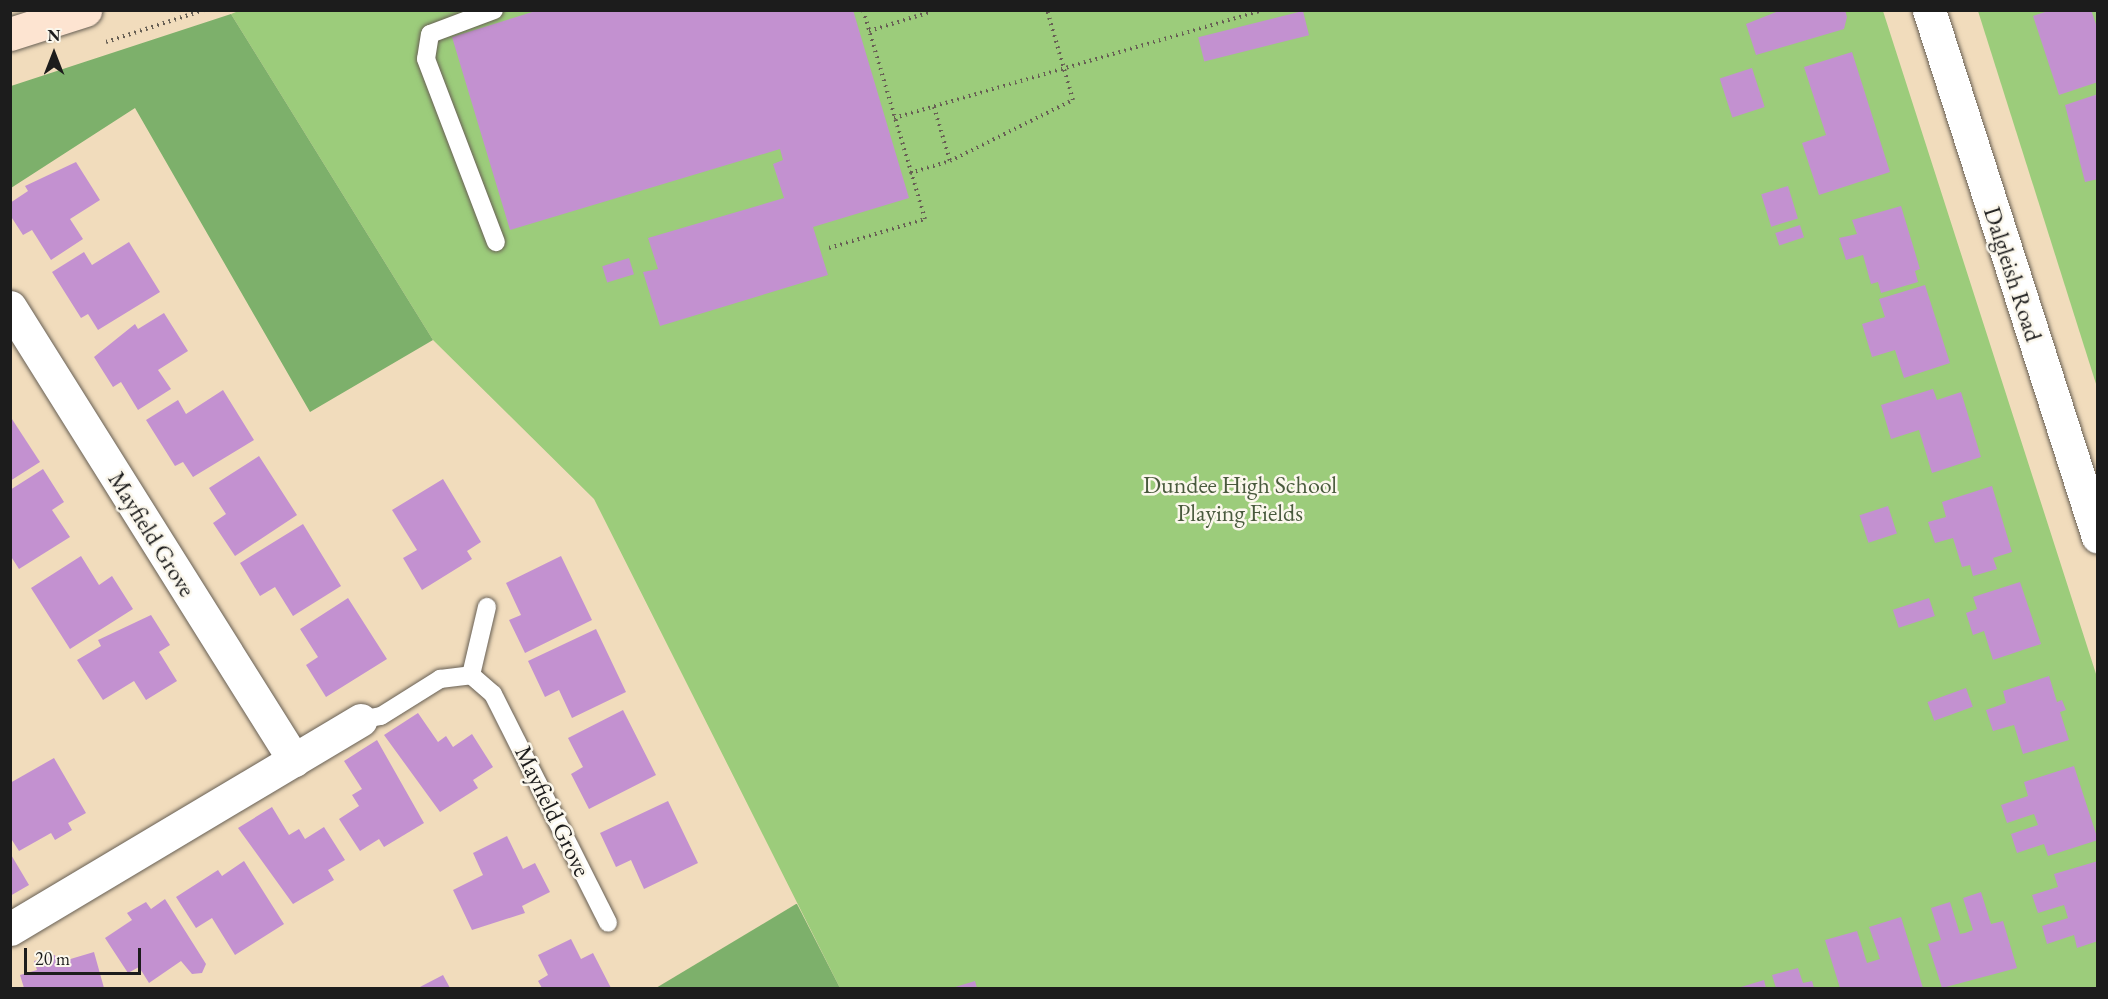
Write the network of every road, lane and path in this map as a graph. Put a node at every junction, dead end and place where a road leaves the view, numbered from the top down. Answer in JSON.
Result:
{"nodes":[{"id":1,"x":85,"y":10,"type":"edge"},
{"id":2,"x":495,"y":10,"type":"edge"},
{"id":3,"x":862,"y":10,"type":"edge"},
{"id":4,"x":1047,"y":10,"type":"edge"},
{"id":5,"x":1264,"y":10,"type":"edge"},
{"id":6,"x":1929,"y":10,"type":"edge"},
{"id":7,"x":930,"y":12,"type":"edge"},
{"id":8,"x":869,"y":31,"type":"junction"},
{"id":9,"x":10,"y":34,"type":"edge"},
{"id":10,"x":1064,"y":68,"type":"junction"},
{"id":11,"x":934,"y":107,"type":"junction"},
{"id":12,"x":894,"y":118,"type":"junction"},
{"id":13,"x":950,"y":161,"type":"junction"},
{"id":14,"x":910,"y":173,"type":"junction"},
{"id":15,"x":496,"y":242,"type":"dead end"},
{"id":16,"x":830,"y":248,"type":"dead end"},
{"id":17,"x":10,"y":307,"type":"edge"},
{"id":18,"x":2087,"y":469,"type":"edge"},
{"id":19,"x":2097,"y":537,"type":"edge"},
{"id":20,"x":487,"y":607,"type":"dead end"},
{"id":21,"x":471,"y":675,"type":"junction"},
{"id":22,"x":360,"y":720,"type":"joint"},
{"id":23,"x":294,"y":760,"type":"junction"},
{"id":24,"x":608,"y":923,"type":"dead end"},
{"id":25,"x":10,"y":929,"type":"edge"}],
"edges":[{"from":1,"to":9,"type":"main road"},
{"from":2,"to":15,"type":"lane"},
{"from":3,"to":8,"type":"path"},
{"from":4,"to":10,"type":"path"},
{"from":5,"to":10,"type":"path"},
{"from":6,"to":18,"type":"street","name":"Dalgleish Road"},
{"from":7,"to":8,"type":"path"},
{"from":8,"to":12,"type":"path"},
{"from":10,"to":11,"type":"path"},
{"from":10,"to":13,"type":"path"},
{"from":11,"to":12,"type":"path"},
{"from":11,"to":13,"type":"path"},
{"from":12,"to":14,"type":"path"},
{"from":13,"to":14,"type":"path"},
{"from":14,"to":16,"type":"path"},
{"from":17,"to":23,"type":"street","name":"Mayfield Grove"},
{"from":18,"to":19,"type":"street","name":"Dalgleish Road"},
{"from":20,"to":21,"type":"lane"},
{"from":21,"to":22,"type":"lane"},
{"from":21,"to":24,"type":"lane","name":"Mayfield Grove"},
{"from":22,"to":23,"type":"street"},
{"from":23,"to":25,"type":"street"}]}
